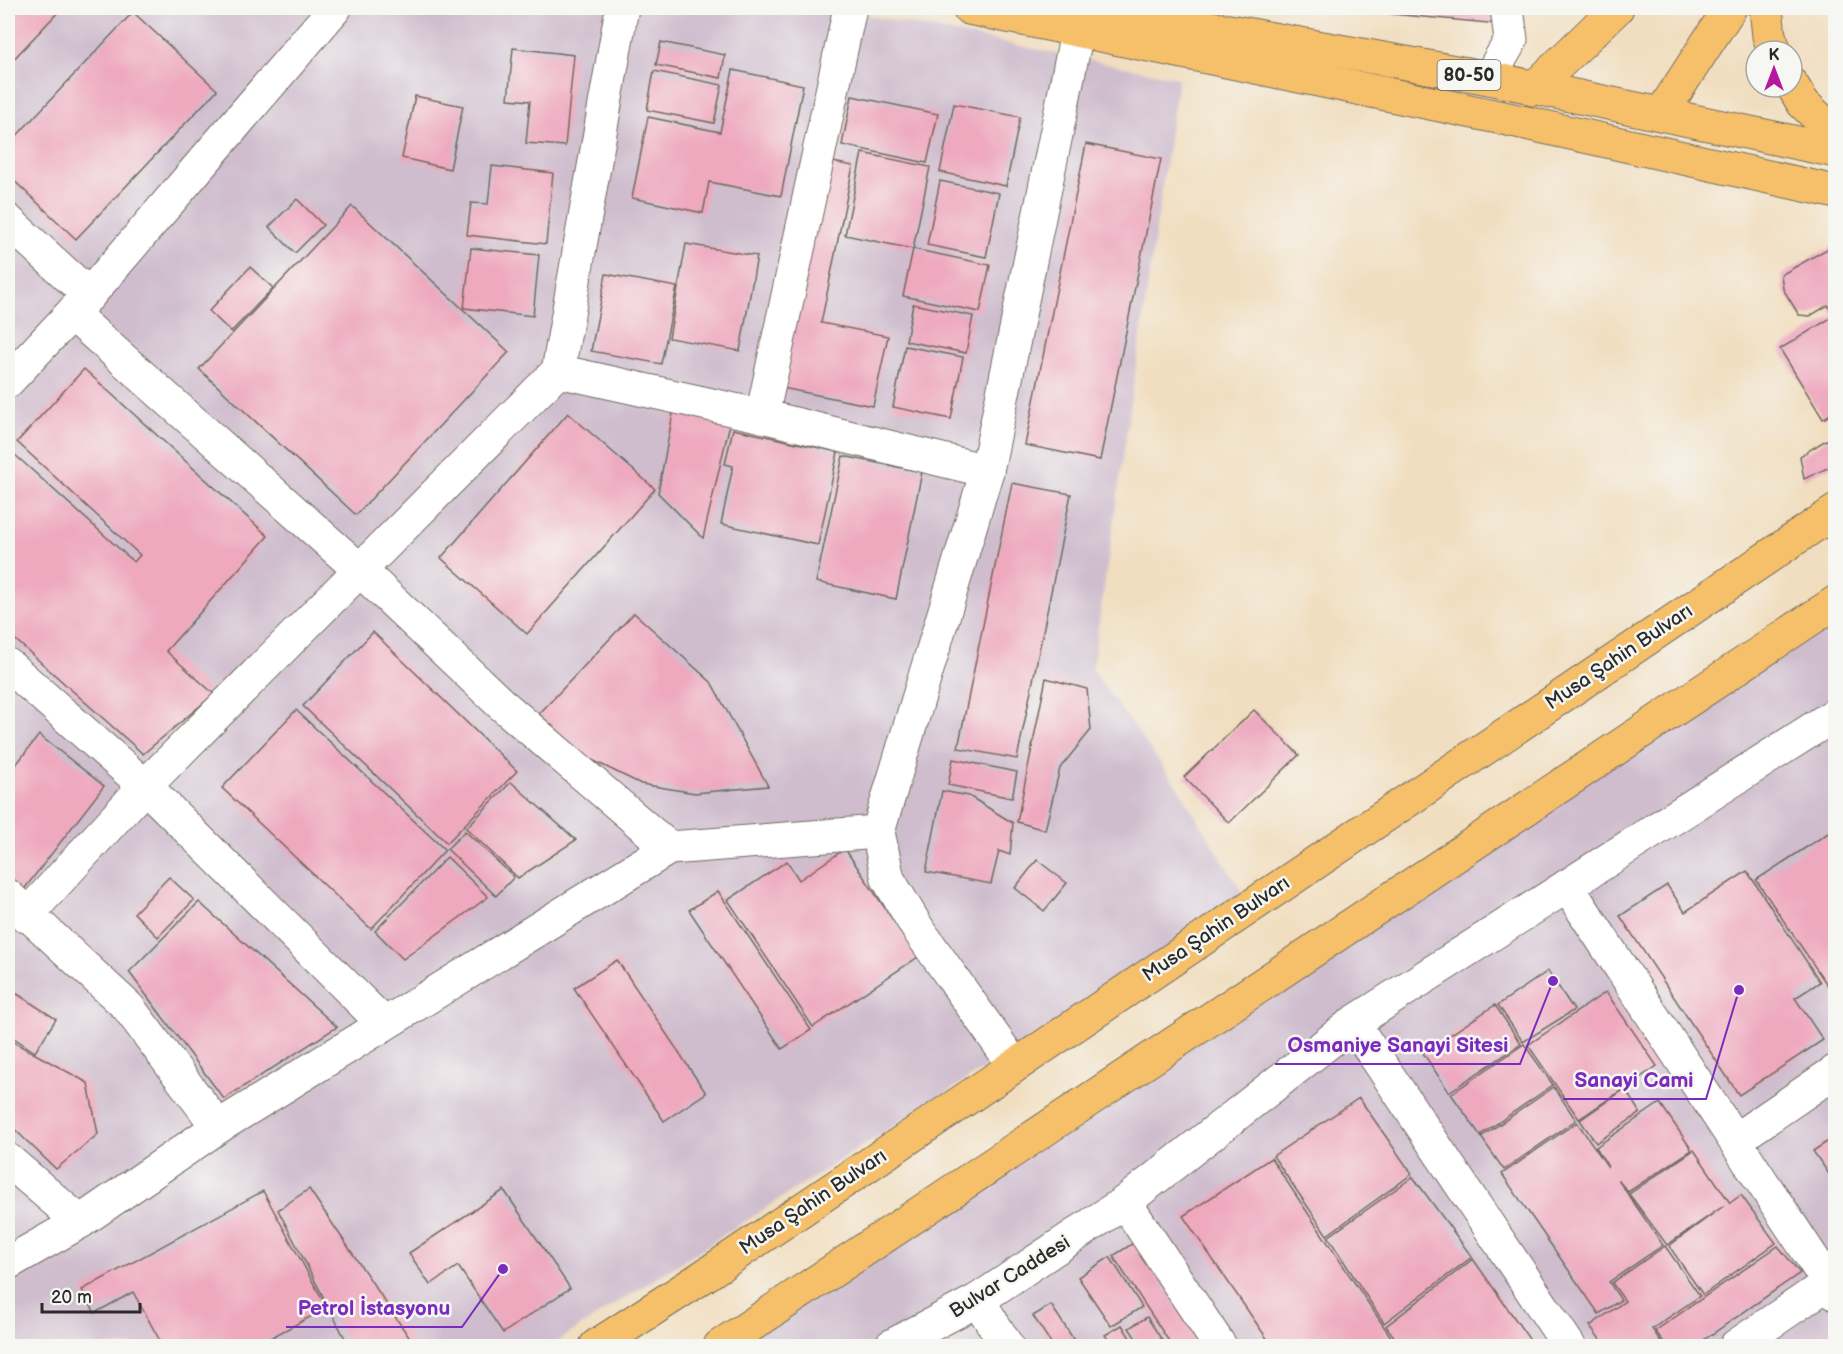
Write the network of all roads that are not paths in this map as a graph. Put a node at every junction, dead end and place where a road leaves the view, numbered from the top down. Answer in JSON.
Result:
{"nodes":[{"id":1,"x":335,"y":8,"type":"edge"},
{"id":2,"x":622,"y":8,"type":"edge"},
{"id":3,"x":850,"y":8,"type":"edge"},
{"id":4,"x":969,"y":8,"type":"edge"},
{"id":5,"x":1507,"y":8,"type":"edge"},
{"id":6,"x":1617,"y":8,"type":"edge"},
{"id":7,"x":1730,"y":8,"type":"edge"},
{"id":8,"x":1766,"y":8,"type":"edge"},
{"id":9,"x":1087,"y":15,"type":"edge"},
{"id":10,"x":1198,"y":16,"type":"edge"},
{"id":11,"x":1770,"y":39,"type":"edge"},
{"id":12,"x":1489,"y":78,"type":"junction"},
{"id":13,"x":1533,"y":89,"type":"junction"},
{"id":14,"x":1801,"y":99,"type":"edge"},
{"id":15,"x":1661,"y":114,"type":"junction"},
{"id":16,"x":1836,"y":135,"type":"edge"},
{"id":17,"x":1836,"y":151,"type":"edge"},
{"id":18,"x":1836,"y":192,"type":"edge"},
{"id":19,"x":8,"y":221,"type":"edge"},
{"id":20,"x":80,"y":305,"type":"junction"},
{"id":21,"x":558,"y":371,"type":"junction"},
{"id":22,"x":8,"y":381,"type":"edge"},
{"id":23,"x":762,"y":416,"type":"junction"},
{"id":24,"x":987,"y":471,"type":"junction"},
{"id":25,"x":1836,"y":511,"type":"edge"},
{"id":26,"x":361,"y":571,"type":"junction"},
{"id":27,"x":1836,"y":602,"type":"edge"},
{"id":28,"x":8,"y":665,"type":"edge"},
{"id":29,"x":1836,"y":714,"type":"edge"},
{"id":30,"x":145,"y":786,"type":"junction"},
{"id":31,"x":878,"y":832,"type":"junction"},
{"id":32,"x":669,"y":848,"type":"junction"},
{"id":33,"x":1567,"y":886,"type":"junction"},
{"id":34,"x":17,"y":906,"type":"edge"},
{"id":35,"x":1353,"y":1023,"type":"junction"},
{"id":36,"x":384,"y":1024,"type":"junction"},
{"id":37,"x":1014,"y":1065,"type":"junction"},
{"id":38,"x":1836,"y":1071,"type":"edge"},
{"id":39,"x":218,"y":1127,"type":"junction"},
{"id":40,"x":1735,"y":1140,"type":"junction"},
{"id":41,"x":8,"y":1161,"type":"edge"},
{"id":42,"x":1125,"y":1202,"type":"junction"},
{"id":43,"x":80,"y":1222,"type":"junction"},
{"id":44,"x":8,"y":1263,"type":"edge"},
{"id":45,"x":1833,"y":1285,"type":"edge"},
{"id":46,"x":978,"y":1300,"type":"junction"},
{"id":47,"x":596,"y":1347,"type":"edge"},
{"id":48,"x":720,"y":1347,"type":"edge"},
{"id":49,"x":891,"y":1347,"type":"edge"},
{"id":50,"x":1007,"y":1347,"type":"edge"},
{"id":51,"x":1220,"y":1347,"type":"edge"},
{"id":52,"x":1569,"y":1347,"type":"edge"},
{"id":53,"x":1736,"y":1347,"type":"edge"}],
"edges":[{"from":1,"to":20,"type":"street"},
{"from":2,"to":21,"type":"street"},
{"from":3,"to":23,"type":"street"},
{"from":4,"to":9,"type":"main road"},
{"from":5,"to":12,"type":"street"},
{"from":6,"to":13,"type":"main road"},
{"from":7,"to":15,"type":"main road"},
{"from":8,"to":11,"type":"main road"},
{"from":9,"to":10,"type":"main road","number":"80-50"},
{"from":9,"to":18,"type":"main road"},
{"from":9,"to":24,"type":"street"},
{"from":10,"to":12,"type":"main road","number":"80-50"},
{"from":12,"to":13,"type":"main road","number":"80-50"},
{"from":13,"to":15,"type":"main road","number":"80-50"},
{"from":14,"to":16,"type":"main road"},
{"from":15,"to":17,"type":"main road","number":"80-50"},
{"from":19,"to":20,"type":"street"},
{"from":20,"to":22,"type":"street"},
{"from":20,"to":26,"type":"street"},
{"from":21,"to":23,"type":"street"},
{"from":21,"to":26,"type":"street"},
{"from":23,"to":24,"type":"street"},
{"from":24,"to":31,"type":"street"},
{"from":25,"to":37,"type":"main road","name":"Musa Şahin Bulvarı"},
{"from":26,"to":30,"type":"street"},
{"from":26,"to":32,"type":"street"},
{"from":27,"to":48,"type":"main road"},
{"from":28,"to":30,"type":"street"},
{"from":29,"to":33,"type":"street","name":"Bulvar Caddesi"},
{"from":30,"to":34,"type":"street"},
{"from":30,"to":36,"type":"street"},
{"from":31,"to":32,"type":"street"},
{"from":31,"to":37,"type":"street"},
{"from":32,"to":36,"type":"street"},
{"from":33,"to":35,"type":"street","name":"Bulvar Caddesi"},
{"from":33,"to":40,"type":"street"},
{"from":34,"to":39,"type":"street"},
{"from":35,"to":42,"type":"street","name":"Bulvar Caddesi"},
{"from":35,"to":52,"type":"street"},
{"from":36,"to":39,"type":"street"},
{"from":37,"to":47,"type":"main road","name":"Musa Şahin Bulvarı"},
{"from":38,"to":40,"type":"street"},
{"from":39,"to":43,"type":"street"},
{"from":40,"to":45,"type":"street"},
{"from":41,"to":43,"type":"street"},
{"from":42,"to":46,"type":"street","name":"Bulvar Caddesi"},
{"from":42,"to":51,"type":"street"},
{"from":43,"to":44,"type":"street"},
{"from":45,"to":53,"type":"street"},
{"from":46,"to":49,"type":"street","name":"Bulvar Caddesi"},
{"from":46,"to":50,"type":"street"}]}
